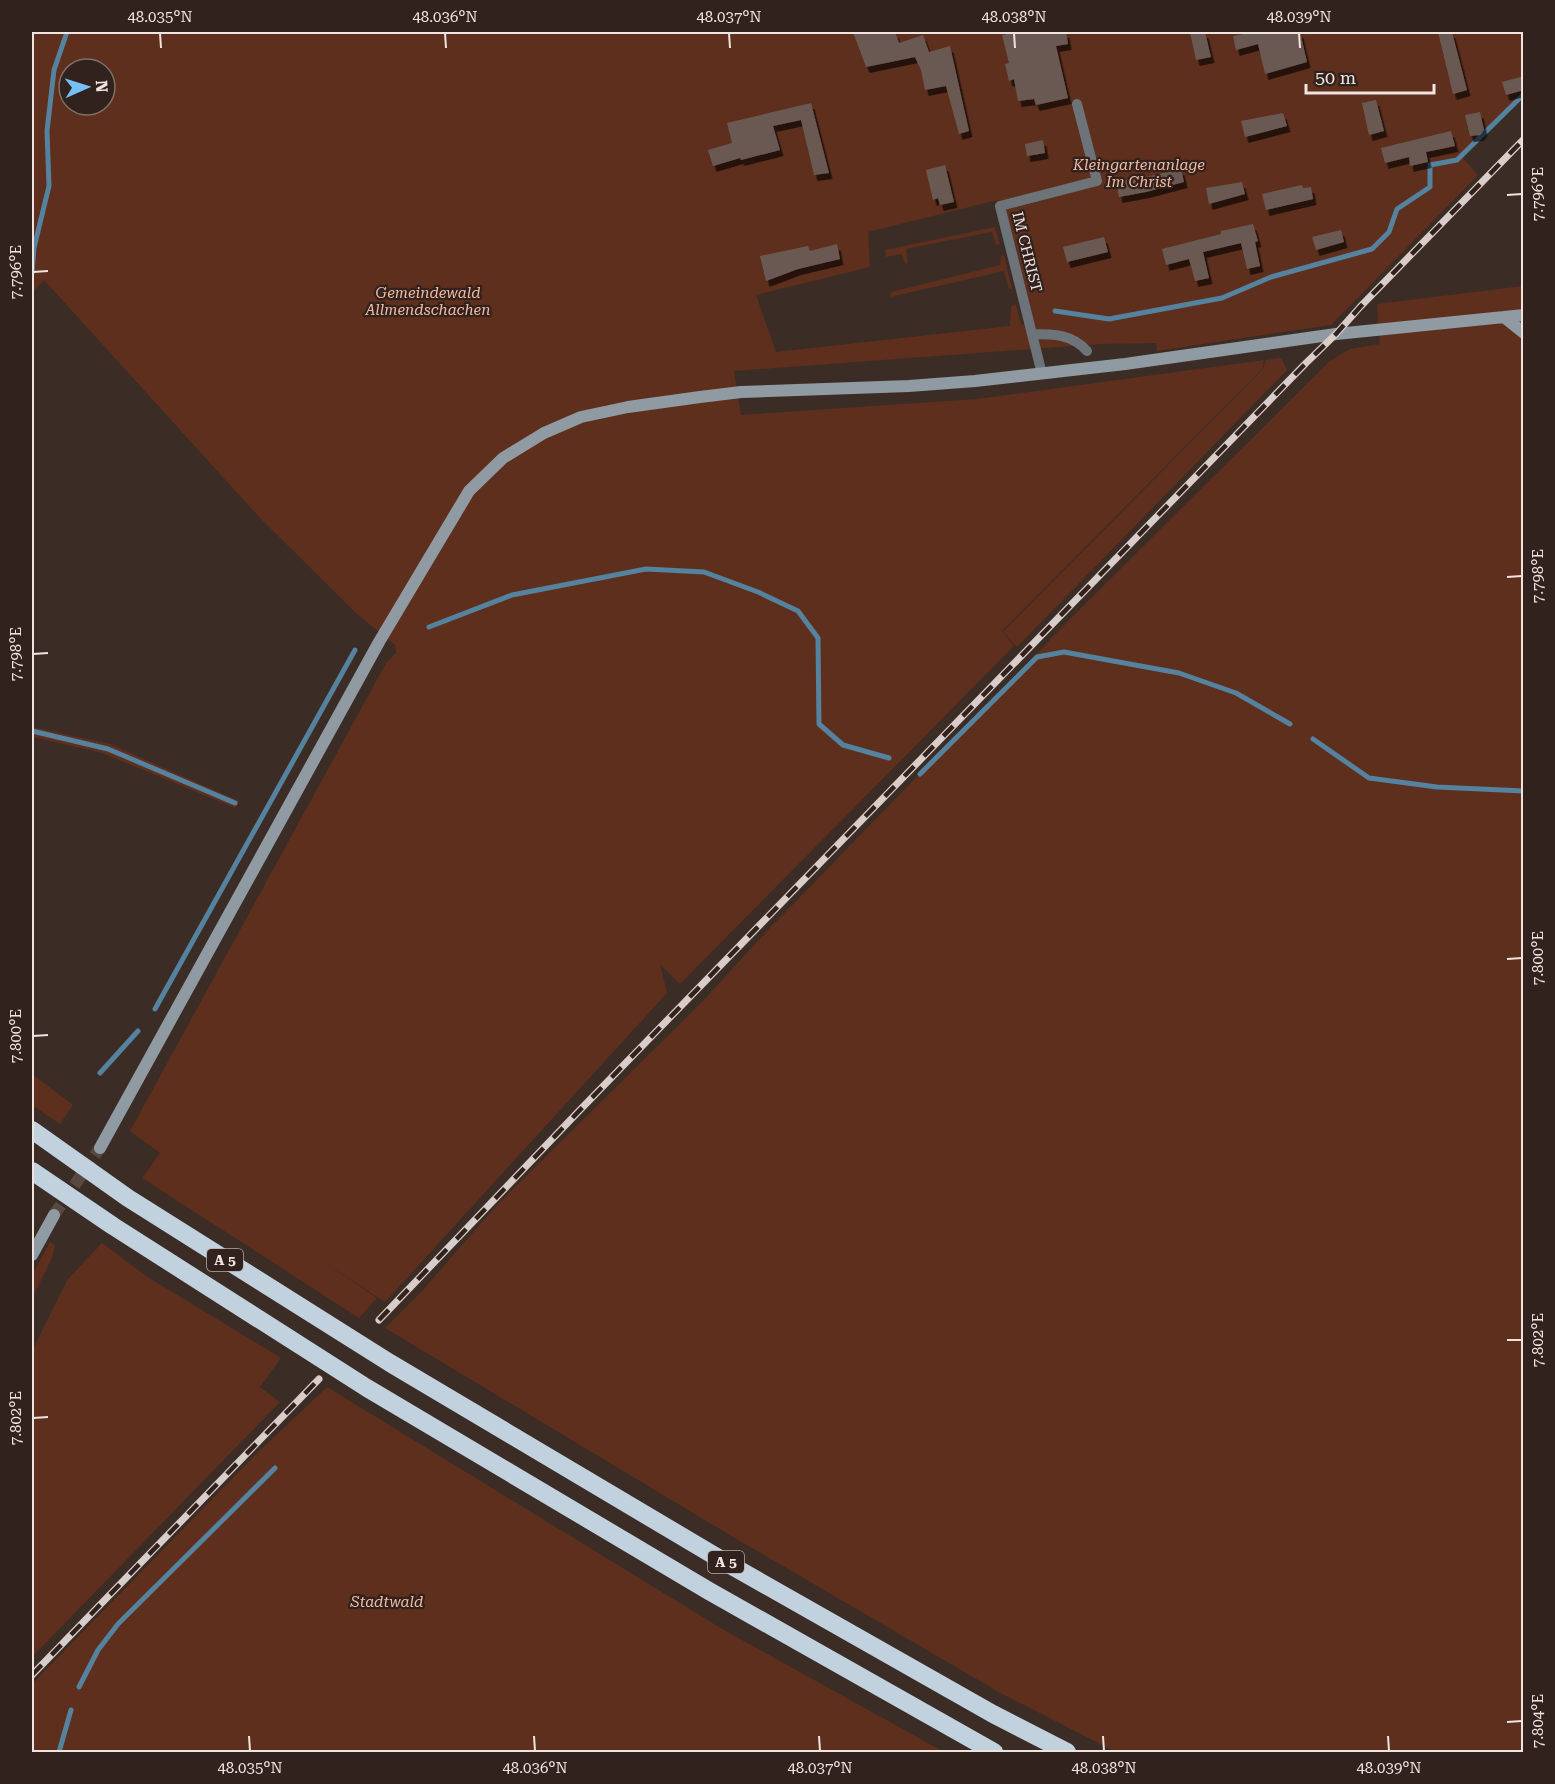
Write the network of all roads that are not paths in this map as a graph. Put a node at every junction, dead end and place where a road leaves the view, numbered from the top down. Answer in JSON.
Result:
{"nodes":[{"id":1,"x":1077,"y":104,"type":"dead end"},
{"id":2,"x":1524,"y":315,"type":"edge"},
{"id":3,"x":1504,"y":316,"type":"junction"},
{"id":4,"x":1524,"y":333,"type":"edge"},
{"id":5,"x":1032,"y":334,"type":"junction"},
{"id":6,"x":1087,"y":351,"type":"dead end"},
{"id":7,"x":1042,"y":374,"type":"junction"},
{"id":8,"x":32,"y":1130,"type":"edge"},
{"id":9,"x":100,"y":1148,"type":"tunnel mouth"},
{"id":10,"x":32,"y":1171,"type":"edge"},
{"id":11,"x":54,"y":1215,"type":"tunnel mouth"},
{"id":12,"x":32,"y":1255,"type":"edge"},
{"id":13,"x":994,"y":1752,"type":"edge"},
{"id":14,"x":1067,"y":1752,"type":"edge"}],
"edges":[{"from":1,"to":5,"type":"lane","name":"IM CHRIST"},
{"from":2,"to":3,"type":"main road"},
{"from":3,"to":4,"type":"main road"},
{"from":3,"to":7,"type":"main road"},
{"from":5,"to":6,"type":"lane"},
{"from":5,"to":7,"type":"lane","name":"IM CHRIST"},
{"from":7,"to":9,"type":"main road"},
{"from":8,"to":14,"type":"highway","number":"A 5"},
{"from":10,"to":13,"type":"highway","number":"A 5"},
{"from":11,"to":12,"type":"main road"}]}
